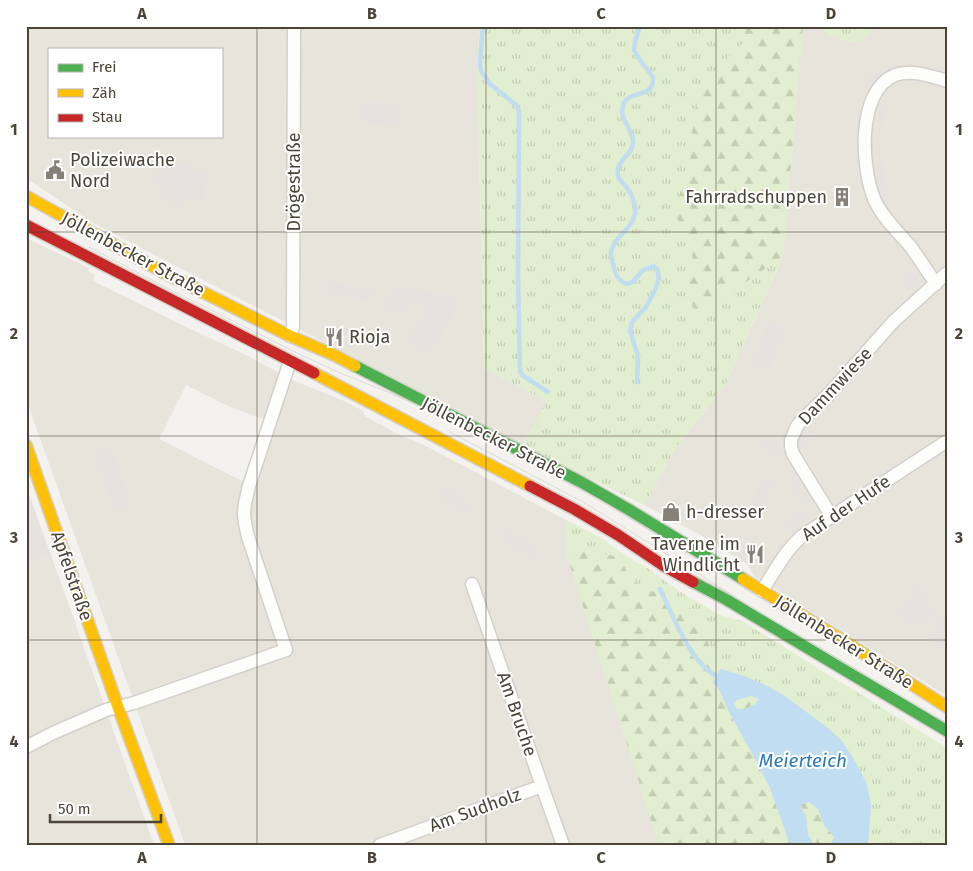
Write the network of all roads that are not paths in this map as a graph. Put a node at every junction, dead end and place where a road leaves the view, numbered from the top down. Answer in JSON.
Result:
{"nodes":[{"id":1,"x":294,"y":26,"type":"edge"},
{"id":2,"x":947,"y":81,"type":"edge"},
{"id":3,"x":26,"y":196,"type":"edge"},
{"id":4,"x":26,"y":225,"type":"edge"},
{"id":5,"x":947,"y":273,"type":"edge"},
{"id":6,"x":936,"y":284,"type":"junction"},
{"id":7,"x":290,"y":336,"type":"junction"},
{"id":8,"x":290,"y":361,"type":"junction"},
{"id":9,"x":947,"y":441,"type":"edge"},
{"id":10,"x":26,"y":446,"type":"edge"},
{"id":11,"x":832,"y":517,"type":"junction"},
{"id":12,"x":472,"y":584,"type":"dead end"},
{"id":13,"x":762,"y":591,"type":"junction"},
{"id":14,"x":947,"y":706,"type":"edge"},
{"id":15,"x":118,"y":707,"type":"junction"},
{"id":16,"x":947,"y":731,"type":"edge"},
{"id":17,"x":26,"y":747,"type":"edge"},
{"id":18,"x":542,"y":786,"type":"junction"},
{"id":19,"x":169,"y":845,"type":"edge"},
{"id":20,"x":380,"y":845,"type":"edge"},
{"id":21,"x":563,"y":845,"type":"edge"}],
"edges":[{"from":1,"to":7,"type":"street","name":"Drögestraße"},
{"from":2,"to":6,"type":"street"},
{"from":3,"to":7,"type":"main road","name":"Jöllenbecker Straße"},
{"from":4,"to":8,"type":"main road","name":"Jöllenbecker Straße"},
{"from":5,"to":6,"type":"street","name":"Dammwiese"},
{"from":6,"to":11,"type":"street","name":"Dammwiese"},
{"from":7,"to":13,"type":"main road","name":"Jöllenbecker Straße"},
{"from":8,"to":15,"type":"street"},
{"from":8,"to":16,"type":"main road","name":"Jöllenbecker Straße"},
{"from":9,"to":11,"type":"street","name":"Auf der Hufe"},
{"from":10,"to":15,"type":"main road","name":"Apfelstraße"},
{"from":11,"to":13,"type":"street","name":"Auf der Hufe"},
{"from":12,"to":18,"type":"street","name":"Am Bruche"},
{"from":13,"to":14,"type":"main road","name":"Jöllenbecker Straße"},
{"from":15,"to":17,"type":"street"},
{"from":15,"to":19,"type":"main road","name":"Apfelstraße"},
{"from":18,"to":20,"type":"street","name":"Am Sudholz"},
{"from":18,"to":21,"type":"street","name":"Am Bruche"}]}
